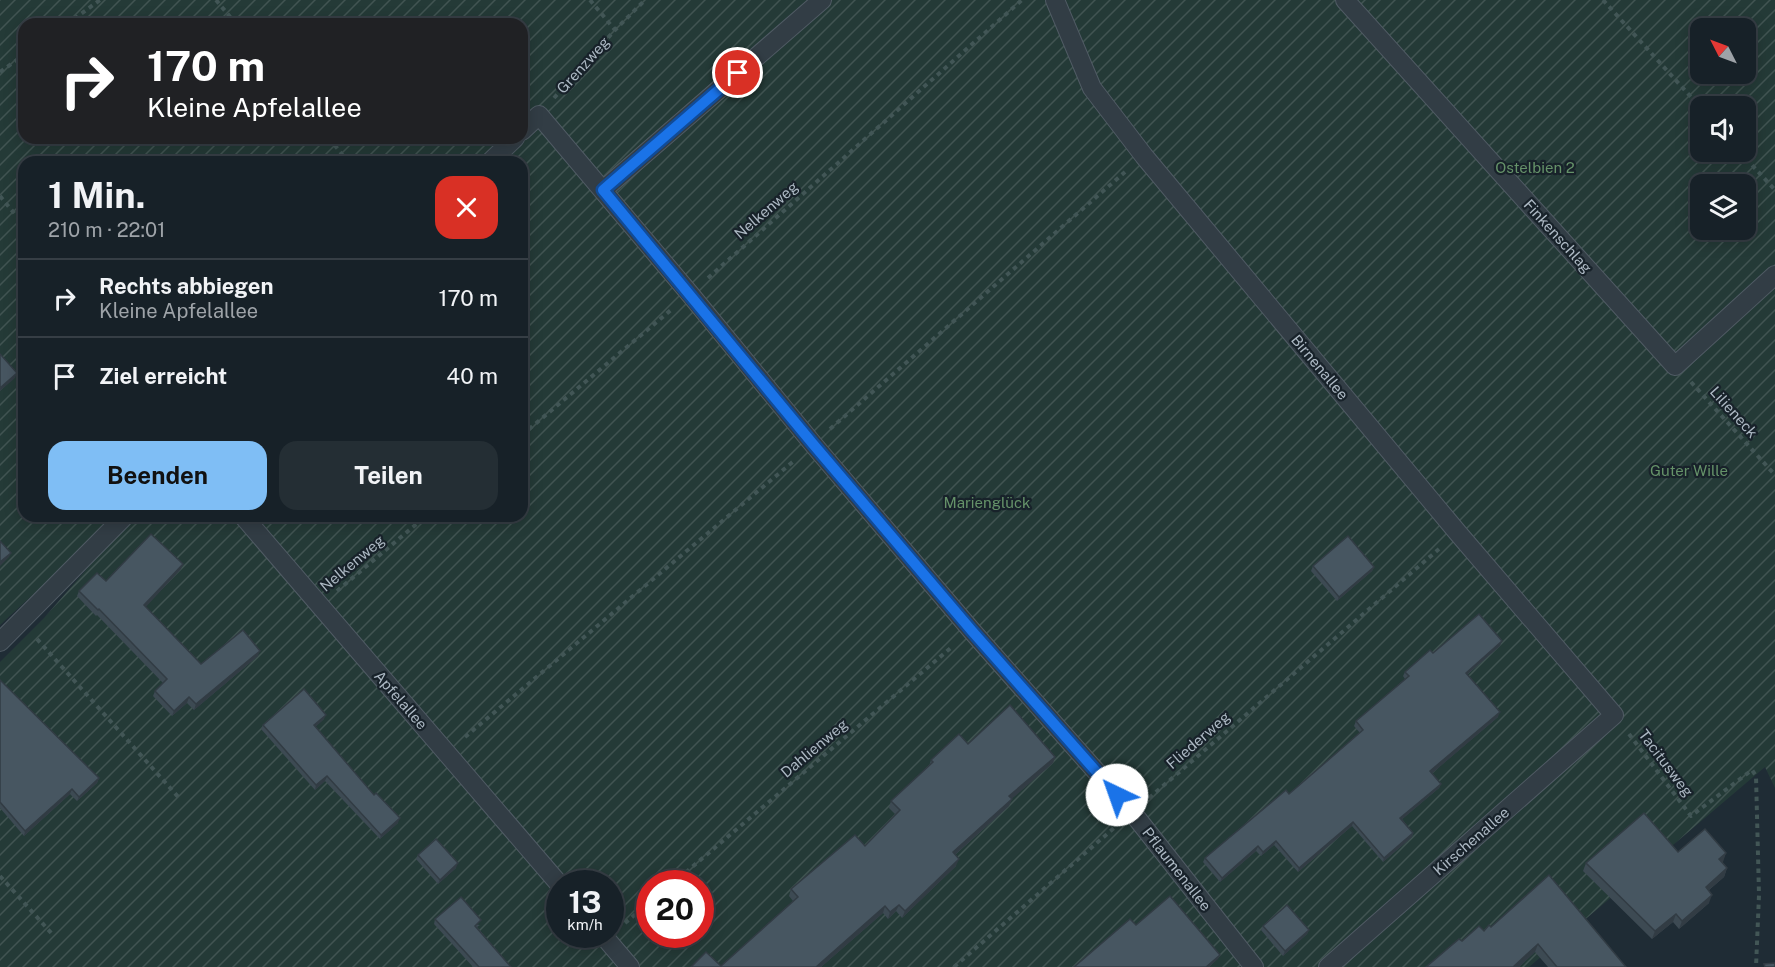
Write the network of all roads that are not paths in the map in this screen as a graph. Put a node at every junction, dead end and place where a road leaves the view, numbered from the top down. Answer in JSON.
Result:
{"nodes":[{"id":1,"x":822,"y":0,"type":"edge"},
{"id":2,"x":1055,"y":0,"type":"edge"},
{"id":3,"x":1345,"y":0,"type":"edge"},
{"id":4,"x":528,"y":125,"type":"edge"},
{"id":5,"x":509,"y":144,"type":"edge"},
{"id":6,"x":496,"y":156,"type":"edge"},
{"id":7,"x":603,"y":190,"type":"junction"},
{"id":8,"x":1775,"y":275,"type":"edge"},
{"id":9,"x":119,"y":522,"type":"edge"},
{"id":10,"x":248,"y":522,"type":"edge"},
{"id":11,"x":0,"y":642,"type":"edge"},
{"id":12,"x":1614,"y":715,"type":"joint"},
{"id":13,"x":547,"y":870,"type":"edge"},
{"id":14,"x":614,"y":948,"type":"edge"},
{"id":15,"x":630,"y":967,"type":"edge"},
{"id":16,"x":1254,"y":967,"type":"edge"},
{"id":17,"x":1328,"y":967,"type":"edge"}],
"edges":[{"from":1,"to":7,"type":"lane"},
{"from":2,"to":12,"type":"lane","name":"Birnenallee"},
{"from":3,"to":8,"type":"lane","name":"Finkenschlag"},
{"from":4,"to":7,"type":"lane","name":"Pflaumenallee"},
{"from":5,"to":6,"type":"lane"},
{"from":7,"to":16,"type":"lane","name":"Pflaumenallee"},
{"from":9,"to":11,"type":"lane"},
{"from":10,"to":13,"type":"lane","name":"Apfelallee"},
{"from":12,"to":17,"type":"lane","name":"Kirschenallee"},
{"from":14,"to":15,"type":"lane"}]}
